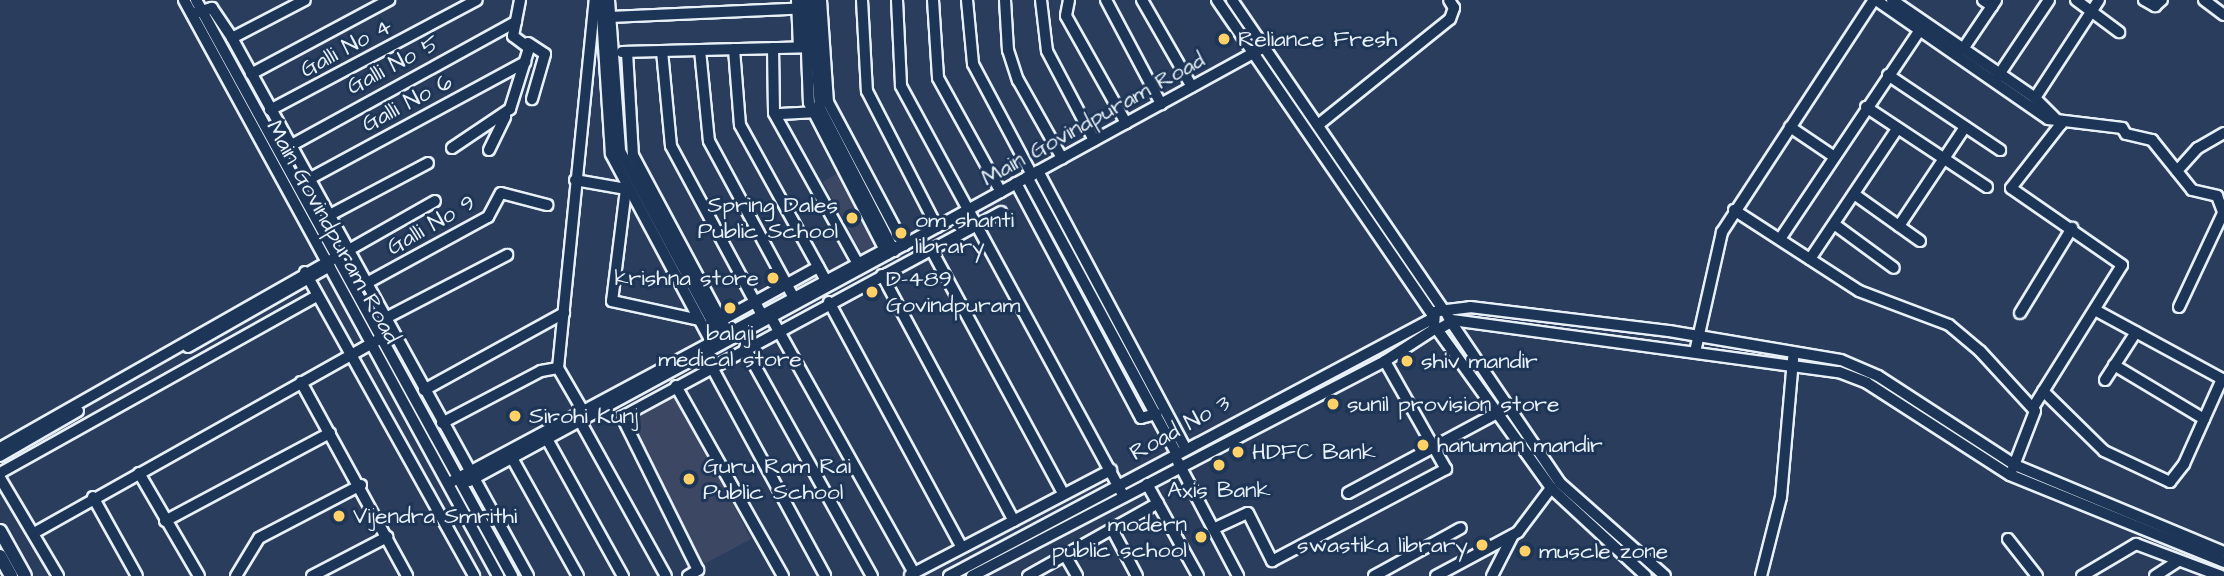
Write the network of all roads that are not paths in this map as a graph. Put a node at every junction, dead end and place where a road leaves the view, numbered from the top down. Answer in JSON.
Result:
{"nodes":[{"id":1,"x":184,"y":0,"type":"edge"},
{"id":2,"x":305,"y":0,"type":"edge"},
{"id":3,"x":389,"y":0,"type":"edge"},
{"id":4,"x":477,"y":0,"type":"edge"},
{"id":5,"x":520,"y":0,"type":"edge"},
{"id":6,"x":595,"y":0,"type":"edge"},
{"id":7,"x":601,"y":0,"type":"edge"},
{"id":8,"x":609,"y":0,"type":"edge"},
{"id":9,"x":821,"y":0,"type":"edge"},
{"id":10,"x":862,"y":0,"type":"edge"},
{"id":11,"x":897,"y":0,"type":"edge"},
{"id":12,"x":933,"y":0,"type":"edge"},
{"id":13,"x":967,"y":0,"type":"edge"},
{"id":14,"x":1006,"y":0,"type":"edge"},
{"id":15,"x":1041,"y":0,"type":"edge"},
{"id":16,"x":1069,"y":0,"type":"edge"},
{"id":17,"x":1107,"y":0,"type":"edge"},
{"id":18,"x":1142,"y":0,"type":"edge"},
{"id":19,"x":1217,"y":0,"type":"edge"},
{"id":20,"x":1232,"y":0,"type":"edge"},
{"id":21,"x":1449,"y":0,"type":"edge"},
{"id":22,"x":1875,"y":0,"type":"edge"},
{"id":23,"x":1892,"y":0,"type":"edge"},
{"id":24,"x":2049,"y":0,"type":"edge"},
{"id":25,"x":2076,"y":0,"type":"edge"},
{"id":26,"x":2099,"y":0,"type":"edge"},
{"id":27,"x":2144,"y":0,"type":"edge"},
{"id":28,"x":2162,"y":0,"type":"edge"},
{"id":29,"x":2204,"y":0,"type":"edge"},
{"id":30,"x":1990,"y":2,"type":"edge"},
{"id":31,"x":803,"y":3,"type":"edge"},
{"id":32,"x":196,"y":8,"type":"edge"},
{"id":33,"x":2091,"y":11,"type":"junction"},
{"id":34,"x":2224,"y":15,"type":"edge"},
{"id":35,"x":610,"y":17,"type":"junction"},
{"id":36,"x":516,"y":22,"type":"junction"},
{"id":37,"x":1919,"y":32,"type":"junction"},
{"id":38,"x":2119,"y":32,"type":"dead end"},
{"id":39,"x":232,"y":38,"type":"junction"},
{"id":40,"x":528,"y":43,"type":"junction"},
{"id":41,"x":803,"y":47,"type":"junction"},
{"id":42,"x":773,"y":48,"type":"junction"},
{"id":43,"x":1263,"y":48,"type":"junction"},
{"id":44,"x":734,"y":49,"type":"junction"},
{"id":45,"x":1963,"y":49,"type":"junction"},
{"id":46,"x":700,"y":50,"type":"junction"},
{"id":47,"x":662,"y":51,"type":"junction"},
{"id":48,"x":627,"y":52,"type":"junction"},
{"id":49,"x":589,"y":53,"type":"junction"},
{"id":50,"x":607,"y":53,"type":"junction"},
{"id":51,"x":1252,"y":54,"type":"junction"},
{"id":52,"x":525,"y":62,"type":"junction"},
{"id":53,"x":251,"y":74,"type":"junction"},
{"id":54,"x":1888,"y":75,"type":"junction"},
{"id":55,"x":1997,"y":78,"type":"junction"},
{"id":56,"x":1192,"y":87,"type":"junction"},
{"id":57,"x":2035,"y":98,"type":"junction"},
{"id":58,"x":532,"y":99,"type":"dead end"},
{"id":59,"x":1161,"y":104,"type":"junction"},
{"id":60,"x":1866,"y":107,"type":"junction"},
{"id":61,"x":270,"y":110,"type":"junction"},
{"id":62,"x":813,"y":112,"type":"junction"},
{"id":63,"x":507,"y":114,"type":"junction"},
{"id":64,"x":780,"y":114,"type":"dead end"},
{"id":65,"x":1126,"y":123,"type":"junction"},
{"id":66,"x":2061,"y":124,"type":"junction"},
{"id":67,"x":1318,"y":125,"type":"junction"},
{"id":68,"x":1790,"y":127,"type":"junction"},
{"id":69,"x":1965,"y":127,"type":"junction"},
{"id":70,"x":1897,"y":129,"type":"junction"},
{"id":71,"x":2224,"y":133,"type":"edge"},
{"id":72,"x":1094,"y":141,"type":"junction"},
{"id":73,"x":290,"y":146,"type":"junction"},
{"id":74,"x":452,"y":148,"type":"dead end"},
{"id":75,"x":489,"y":150,"type":"dead end"},
{"id":76,"x":2000,"y":150,"type":"dead end"},
{"id":77,"x":1833,"y":156,"type":"junction"},
{"id":78,"x":1062,"y":158,"type":"junction"},
{"id":79,"x":1944,"y":159,"type":"junction"},
{"id":80,"x":428,"y":163,"type":"dead end"},
{"id":81,"x":2178,"y":171,"type":"junction"},
{"id":82,"x":1032,"y":174,"type":"junction"},
{"id":83,"x":309,"y":179,"type":"junction"},
{"id":84,"x":575,"y":180,"type":"junction"},
{"id":85,"x":1016,"y":183,"type":"junction"},
{"id":86,"x":1987,"y":187,"type":"dead end"},
{"id":87,"x":626,"y":189,"type":"junction"},
{"id":88,"x":1001,"y":192,"type":"junction"},
{"id":89,"x":1854,"y":194,"type":"junction"},
{"id":90,"x":435,"y":201,"type":"dead end"},
{"id":91,"x":547,"y":205,"type":"dead end"},
{"id":92,"x":969,"y":209,"type":"junction"},
{"id":93,"x":1734,"y":209,"type":"junction"},
{"id":94,"x":2224,"y":211,"type":"edge"},
{"id":95,"x":1001,"y":212,"type":"dead end"},
{"id":96,"x":328,"y":216,"type":"junction"},
{"id":97,"x":1834,"y":223,"type":"junction"},
{"id":98,"x":978,"y":224,"type":"junction"},
{"id":99,"x":1899,"y":226,"type":"junction"},
{"id":100,"x":937,"y":227,"type":"junction"},
{"id":101,"x":2071,"y":229,"type":"junction"},
{"id":102,"x":1072,"y":234,"type":"junction"},
{"id":103,"x":1780,"y":239,"type":"junction"},
{"id":104,"x":1062,"y":240,"type":"junction"},
{"id":105,"x":1920,"y":241,"type":"dead end"},
{"id":106,"x":904,"y":244,"type":"junction"},
{"id":107,"x":930,"y":250,"type":"junction"},
{"id":108,"x":890,"y":252,"type":"junction"},
{"id":109,"x":507,"y":254,"type":"dead end"},
{"id":110,"x":336,"y":258,"type":"junction"},
{"id":111,"x":1810,"y":259,"type":"junction"},
{"id":112,"x":858,"y":264,"type":"junction"},
{"id":113,"x":818,"y":267,"type":"junction"},
{"id":114,"x":1894,"y":268,"type":"dead end"},
{"id":115,"x":306,"y":274,"type":"junction"},
{"id":116,"x":882,"y":275,"type":"junction"},
{"id":117,"x":826,"y":281,"type":"junction"},
{"id":118,"x":365,"y":284,"type":"junction"},
{"id":119,"x":786,"y":284,"type":"junction"},
{"id":120,"x":1087,"y":288,"type":"junction"},
{"id":121,"x":318,"y":295,"type":"junction"},
{"id":122,"x":1075,"y":295,"type":"junction"},
{"id":123,"x":794,"y":298,"type":"junction"},
{"id":124,"x":754,"y":302,"type":"junction"},
{"id":125,"x":829,"y":302,"type":"junction"},
{"id":126,"x":2179,"y":307,"type":"dead end"},
{"id":127,"x":2095,"y":310,"type":"junction"},
{"id":128,"x":564,"y":313,"type":"junction"},
{"id":129,"x":2020,"y":313,"type":"dead end"},
{"id":130,"x":767,"y":317,"type":"junction"},
{"id":131,"x":384,"y":319,"type":"junction"},
{"id":132,"x":1442,"y":319,"type":"junction"},
{"id":133,"x":699,"y":320,"type":"junction"},
{"id":134,"x":722,"y":320,"type":"junction"},
{"id":135,"x":779,"y":331,"type":"junction"},
{"id":136,"x":2136,"y":332,"type":"junction"},
{"id":137,"x":1697,"y":336,"type":"junction"},
{"id":138,"x":377,"y":340,"type":"junction"},
{"id":139,"x":720,"y":341,"type":"junction"},
{"id":140,"x":745,"y":348,"type":"junction"},
{"id":141,"x":1794,"y":350,"type":"junction"},
{"id":142,"x":703,"y":351,"type":"junction"},
{"id":143,"x":1695,"y":352,"type":"junction"},
{"id":144,"x":352,"y":355,"type":"junction"},
{"id":145,"x":1385,"y":361,"type":"junction"},
{"id":146,"x":1793,"y":364,"type":"junction"},
{"id":147,"x":2114,"y":365,"type":"junction"},
{"id":148,"x":711,"y":367,"type":"junction"},
{"id":149,"x":558,"y":368,"type":"junction"},
{"id":150,"x":2223,"y":379,"type":"edge"},
{"id":151,"x":2105,"y":380,"type":"dead end"},
{"id":152,"x":301,"y":382,"type":"junction"},
{"id":153,"x":676,"y":386,"type":"junction"},
{"id":154,"x":424,"y":390,"type":"junction"},
{"id":155,"x":2043,"y":391,"type":"junction"},
{"id":156,"x":1507,"y":405,"type":"junction"},
{"id":157,"x":2034,"y":406,"type":"junction"},
{"id":158,"x":1156,"y":414,"type":"junction"},
{"id":159,"x":1498,"y":414,"type":"junction"},
{"id":160,"x":581,"y":416,"type":"junction"},
{"id":161,"x":2204,"y":419,"type":"junction"},
{"id":162,"x":442,"y":423,"type":"junction"},
{"id":163,"x":330,"y":433,"type":"junction"},
{"id":164,"x":547,"y":439,"type":"junction"},
{"id":165,"x":0,"y":448,"type":"edge"},
{"id":166,"x":1434,"y":448,"type":"junction"},
{"id":167,"x":1178,"y":451,"type":"junction"},
{"id":168,"x":0,"y":456,"type":"edge"},
{"id":169,"x":512,"y":458,"type":"junction"},
{"id":170,"x":2015,"y":465,"type":"junction"},
{"id":171,"x":1180,"y":467,"type":"junction"},
{"id":172,"x":1111,"y":470,"type":"junction"},
{"id":173,"x":139,"y":473,"type":"junction"},
{"id":174,"x":473,"y":475,"type":"junction"},
{"id":175,"x":2010,"y":475,"type":"junction"},
{"id":176,"x":0,"y":476,"type":"edge"},
{"id":177,"x":1118,"y":483,"type":"junction"},
{"id":178,"x":456,"y":484,"type":"junction"},
{"id":179,"x":1147,"y":484,"type":"junction"},
{"id":180,"x":361,"y":485,"type":"junction"},
{"id":181,"x":1551,"y":488,"type":"junction"},
{"id":182,"x":1063,"y":493,"type":"junction"},
{"id":183,"x":1348,"y":494,"type":"dead end"},
{"id":184,"x":1124,"y":496,"type":"junction"},
{"id":185,"x":93,"y":497,"type":"junction"},
{"id":186,"x":1158,"y":503,"type":"junction"},
{"id":187,"x":165,"y":521,"type":"junction"},
{"id":188,"x":1014,"y":521,"type":"junction"},
{"id":189,"x":1461,"y":527,"type":"dead end"},
{"id":190,"x":1112,"y":529,"type":"junction"},
{"id":191,"x":1213,"y":530,"type":"junction"},
{"id":192,"x":0,"y":531,"type":"edge"},
{"id":193,"x":34,"y":533,"type":"junction"},
{"id":194,"x":1513,"y":535,"type":"junction"},
{"id":195,"x":387,"y":537,"type":"junction"},
{"id":196,"x":2008,"y":539,"type":"dead end"},
{"id":197,"x":961,"y":546,"type":"junction"},
{"id":198,"x":2224,"y":552,"type":"edge"},
{"id":199,"x":1065,"y":555,"type":"junction"},
{"id":200,"x":1,"y":561,"type":"edge"},
{"id":201,"x":2178,"y":561,"type":"junction"},
{"id":202,"x":2224,"y":562,"type":"edge"},
{"id":203,"x":700,"y":573,"type":"edge"},
{"id":204,"x":911,"y":574,"type":"edge"},
{"id":205,"x":11,"y":576,"type":"edge"},
{"id":206,"x":25,"y":576,"type":"edge"},
{"id":207,"x":58,"y":576,"type":"edge"},
{"id":208,"x":137,"y":576,"type":"edge"},
{"id":209,"x":199,"y":576,"type":"edge"},
{"id":210,"x":236,"y":576,"type":"edge"},
{"id":211,"x":312,"y":576,"type":"edge"},
{"id":212,"x":407,"y":576,"type":"edge"},
{"id":213,"x":474,"y":576,"type":"edge"},
{"id":214,"x":498,"y":576,"type":"edge"},
{"id":215,"x":512,"y":576,"type":"edge"},
{"id":216,"x":528,"y":576,"type":"edge"},
{"id":217,"x":578,"y":576,"type":"edge"},
{"id":218,"x":623,"y":576,"type":"edge"},
{"id":219,"x":666,"y":576,"type":"edge"},
{"id":220,"x":688,"y":576,"type":"edge"},
{"id":221,"x":783,"y":576,"type":"edge"},
{"id":222,"x":825,"y":576,"type":"edge"},
{"id":223,"x":872,"y":576,"type":"edge"},
{"id":224,"x":949,"y":576,"type":"edge"},
{"id":225,"x":972,"y":576,"type":"edge"},
{"id":226,"x":1028,"y":576,"type":"edge"},
{"id":227,"x":1077,"y":576,"type":"edge"},
{"id":228,"x":1138,"y":576,"type":"edge"},
{"id":229,"x":1198,"y":576,"type":"edge"},
{"id":230,"x":1238,"y":576,"type":"edge"},
{"id":231,"x":1374,"y":576,"type":"edge"},
{"id":232,"x":1436,"y":576,"type":"edge"},
{"id":233,"x":1492,"y":576,"type":"edge"},
{"id":234,"x":1646,"y":576,"type":"edge"},
{"id":235,"x":1665,"y":576,"type":"edge"},
{"id":236,"x":1761,"y":576,"type":"edge"},
{"id":237,"x":2037,"y":576,"type":"edge"},
{"id":238,"x":2082,"y":576,"type":"edge"},
{"id":239,"x":2154,"y":576,"type":"edge"},
{"id":240,"x":2221,"y":576,"type":"edge"}],
"edges":[{"from":1,"to":32,"type":"street","name":"Main Govindpuram Road"},
{"from":2,"to":39,"type":"street"},
{"from":3,"to":53,"type":"street"},
{"from":4,"to":61,"type":"street","name":"Galli No 4"},
{"from":5,"to":36,"type":"street"},
{"from":6,"to":49,"type":"street"},
{"from":7,"to":50,"type":"street"},
{"from":8,"to":35,"type":"street"},
{"from":9,"to":106,"type":"street"},
{"from":10,"to":100,"type":"street"},
{"from":11,"to":92,"type":"street"},
{"from":12,"to":88,"type":"street"},
{"from":13,"to":82,"type":"street"},
{"from":14,"to":78,"type":"street"},
{"from":15,"to":72,"type":"street"},
{"from":16,"to":65,"type":"street"},
{"from":17,"to":59,"type":"street"},
{"from":18,"to":56,"type":"street"},
{"from":19,"to":51,"type":"street"},
{"from":20,"to":43,"type":"street"},
{"from":21,"to":67,"type":"street"},
{"from":22,"to":37,"type":"street"},
{"from":22,"to":68,"type":"street"},
{"from":23,"to":45,"type":"street"},
{"from":24,"to":55,"type":"street"},
{"from":25,"to":33,"type":"street"},
{"from":26,"to":33,"type":"street"},
{"from":27,"to":28,"type":"street"},
{"from":29,"to":34,"type":"street"},
{"from":30,"to":45,"type":"street"},
{"from":31,"to":35,"type":"street"},
{"from":31,"to":41,"type":"street"},
{"from":31,"to":108,"type":"street"},
{"from":32,"to":39,"type":"street"},
{"from":32,"to":110,"type":"street","name":"Main Govindpuram Road"},
{"from":33,"to":38,"type":"street"},
{"from":33,"to":57,"type":"street"},
{"from":35,"to":50,"type":"street"},
{"from":36,"to":40,"type":"street"},
{"from":36,"to":73,"type":"street","name":"Galli No 5"},
{"from":37,"to":54,"type":"street"},
{"from":37,"to":55,"type":"street"},
{"from":39,"to":53,"type":"street"},
{"from":40,"to":52,"type":"street"},
{"from":40,"to":58,"type":"street"},
{"from":41,"to":42,"type":"street"},
{"from":41,"to":62,"type":"street"},
{"from":42,"to":44,"type":"street"},
{"from":42,"to":112,"type":"street"},
{"from":43,"to":51,"type":"street","name":"Main Govindpuram Road"},
{"from":43,"to":67,"type":"street"},
{"from":44,"to":46,"type":"street"},
{"from":44,"to":113,"type":"street"},
{"from":45,"to":55,"type":"street"},
{"from":46,"to":47,"type":"street"},
{"from":46,"to":119,"type":"street"},
{"from":47,"to":48,"type":"street"},
{"from":47,"to":124,"type":"street"},
{"from":48,"to":50,"type":"street"},
{"from":48,"to":134,"type":"street"},
{"from":49,"to":50,"type":"street"},
{"from":49,"to":84,"type":"street"},
{"from":50,"to":87,"type":"street"},
{"from":50,"to":139,"type":"street"},
{"from":51,"to":56,"type":"street","name":"Main Govindpuram Road"},
{"from":51,"to":132,"type":"street"},
{"from":52,"to":63,"type":"street"},
{"from":52,"to":83,"type":"street","name":"Galli No 6"},
{"from":53,"to":61,"type":"street"},
{"from":54,"to":60,"type":"street"},
{"from":54,"to":69,"type":"street"},
{"from":55,"to":57,"type":"street"},
{"from":55,"to":66,"type":"street"},
{"from":56,"to":59,"type":"street","name":"Main Govindpuram Road"},
{"from":57,"to":66,"type":"street"},
{"from":59,"to":65,"type":"street","name":"Main Govindpuram Road"},
{"from":60,"to":70,"type":"street"},
{"from":60,"to":77,"type":"street"},
{"from":61,"to":73,"type":"street"},
{"from":62,"to":64,"type":"street"},
{"from":62,"to":108,"type":"street"},
{"from":63,"to":74,"type":"street"},
{"from":63,"to":75,"type":"street"},
{"from":65,"to":72,"type":"street","name":"Main Govindpuram Road"},
{"from":66,"to":81,"type":"street"},
{"from":66,"to":101,"type":"street"},
{"from":67,"to":132,"type":"street"},
{"from":68,"to":77,"type":"street"},
{"from":68,"to":93,"type":"street"},
{"from":69,"to":76,"type":"street"},
{"from":69,"to":79,"type":"street"},
{"from":70,"to":79,"type":"street"},
{"from":70,"to":89,"type":"street"},
{"from":71,"to":81,"type":"street"},
{"from":72,"to":78,"type":"street","name":"Main Govindpuram Road"},
{"from":73,"to":83,"type":"street"},
{"from":77,"to":103,"type":"street"},
{"from":78,"to":82,"type":"street","name":"Main Govindpuram Road"},
{"from":79,"to":86,"type":"street"},
{"from":79,"to":99,"type":"street"},
{"from":80,"to":96,"type":"street"},
{"from":81,"to":94,"type":"street"},
{"from":82,"to":85,"type":"street","name":"Main Govindpuram Road"},
{"from":82,"to":102,"type":"street"},
{"from":82,"to":104,"type":"street"},
{"from":83,"to":96,"type":"street"},
{"from":84,"to":87,"type":"street"},
{"from":84,"to":128,"type":"street"},
{"from":85,"to":88,"type":"street","name":"Main Govindpuram Road"},
{"from":85,"to":122,"type":"street"},
{"from":87,"to":133,"type":"street"},
{"from":87,"to":133,"type":"street"},
{"from":88,"to":92,"type":"street","name":"Main Govindpuram Road"},
{"from":89,"to":97,"type":"street"},
{"from":89,"to":99,"type":"street"},
{"from":90,"to":110,"type":"street"},
{"from":91,"to":118,"type":"street","name":"Galli No 9"},
{"from":92,"to":98,"type":"street"},
{"from":92,"to":100,"type":"street","name":"Main Govindpuram Road"},
{"from":93,"to":103,"type":"street"},
{"from":93,"to":137,"type":"street"},
{"from":94,"to":126,"type":"street"},
{"from":95,"to":98,"type":"street"},
{"from":96,"to":110,"type":"street"},
{"from":97,"to":111,"type":"street"},
{"from":97,"to":114,"type":"street"},
{"from":98,"to":107,"type":"street"},
{"from":98,"to":172,"type":"street"},
{"from":99,"to":105,"type":"street"},
{"from":100,"to":106,"type":"street","name":"Main Govindpuram Road"},
{"from":101,"to":127,"type":"street"},
{"from":101,"to":129,"type":"street"},
{"from":102,"to":104,"type":"street"},
{"from":102,"to":167,"type":"street"},
{"from":103,"to":111,"type":"street"},
{"from":104,"to":120,"type":"street"},
{"from":106,"to":108,"type":"street","name":"Main Govindpuram Road"},
{"from":107,"to":116,"type":"street"},
{"from":107,"to":182,"type":"street"},
{"from":108,"to":112,"type":"street","name":"Main Govindpuram Road"},
{"from":108,"to":130,"type":"street","name":"Main Govindpuram Road"},
{"from":109,"to":131,"type":"street"},
{"from":110,"to":115,"type":"street"},
{"from":110,"to":118,"type":"street"},
{"from":110,"to":138,"type":"street","name":"Main Govindpuram Road"},
{"from":111,"to":157,"type":"street"},
{"from":112,"to":117,"type":"street","name":"Main Govindpuram Road"},
{"from":113,"to":117,"type":"street"},
{"from":113,"to":119,"type":"street"},
{"from":115,"to":121,"type":"street"},
{"from":115,"to":165,"type":"street"},
{"from":115,"to":168,"type":"street"},
{"from":116,"to":125,"type":"street"},
{"from":116,"to":188,"type":"street"},
{"from":117,"to":123,"type":"street","name":"Main Govindpuram Road"},
{"from":118,"to":131,"type":"street"},
{"from":119,"to":123,"type":"street"},
{"from":119,"to":124,"type":"street"},
{"from":120,"to":122,"type":"street"},
{"from":120,"to":158,"type":"street"},
{"from":121,"to":144,"type":"street"},
{"from":121,"to":176,"type":"street"},
{"from":122,"to":158,"type":"street"},
{"from":123,"to":130,"type":"street","name":"Main Govindpuram Road"},
{"from":124,"to":130,"type":"street"},
{"from":124,"to":134,"type":"street"},
{"from":125,"to":135,"type":"street"},
{"from":125,"to":197,"type":"street"},
{"from":127,"to":136,"type":"street"},
{"from":127,"to":155,"type":"street"},
{"from":128,"to":149,"type":"street"},
{"from":128,"to":154,"type":"street"},
{"from":130,"to":135,"type":"street"},
{"from":130,"to":139,"type":"street","name":"Main Govindpuram Road"},
{"from":131,"to":154,"type":"street"},
{"from":132,"to":137,"type":"street"},
{"from":132,"to":143,"type":"street"},
{"from":132,"to":145,"type":"street","name":"Road No 3"},
{"from":132,"to":156,"type":"street"},
{"from":132,"to":159,"type":"street"},
{"from":132,"to":167,"type":"street","name":"Road No 3"},
{"from":133,"to":139,"type":"street"},
{"from":134,"to":139,"type":"street"},
{"from":135,"to":140,"type":"street"},
{"from":135,"to":204,"type":"street"},
{"from":136,"to":147,"type":"street"},
{"from":136,"to":150,"type":"street"},
{"from":137,"to":141,"type":"street"},
{"from":137,"to":143,"type":"street"},
{"from":138,"to":144,"type":"street"},
{"from":138,"to":178,"type":"street","name":"Main Govindpuram Road"},
{"from":139,"to":142,"type":"street","name":"Main Govindpuram Road"},
{"from":140,"to":148,"type":"street"},
{"from":140,"to":223,"type":"street"},
{"from":141,"to":146,"type":"street"},
{"from":141,"to":170,"type":"street"},
{"from":142,"to":148,"type":"street"},
{"from":142,"to":160,"type":"street","name":"Main Govindpuram Road"},
{"from":143,"to":146,"type":"street"},
{"from":144,"to":152,"type":"street"},
{"from":144,"to":213,"type":"street"},
{"from":145,"to":166,"type":"street"},
{"from":145,"to":171,"type":"street","name":"Road No 3"},
{"from":146,"to":175,"type":"street"},
{"from":146,"to":236,"type":"street"},
{"from":147,"to":151,"type":"street"},
{"from":147,"to":161,"type":"street"},
{"from":148,"to":153,"type":"street"},
{"from":148,"to":222,"type":"street"},
{"from":149,"to":160,"type":"street"},
{"from":149,"to":162,"type":"street"},
{"from":150,"to":161,"type":"street"},
{"from":152,"to":163,"type":"street"},
{"from":152,"to":173,"type":"street"},
{"from":153,"to":203,"type":"street"},
{"from":153,"to":221,"type":"street"},
{"from":154,"to":162,"type":"street"},
{"from":155,"to":157,"type":"street"},
{"from":155,"to":161,"type":"street"},
{"from":156,"to":159,"type":"street"},
{"from":156,"to":235,"type":"street"},
{"from":157,"to":170,"type":"street"},
{"from":158,"to":167,"type":"street"},
{"from":159,"to":166,"type":"street"},
{"from":159,"to":181,"type":"street"},
{"from":160,"to":164,"type":"street","name":"Main Govindpuram Road"},
{"from":160,"to":174,"type":"street","name":"Main Govindpuram Road"},
{"from":160,"to":219,"type":"street"},
{"from":162,"to":174,"type":"street"},
{"from":163,"to":180,"type":"street"},
{"from":163,"to":187,"type":"street"},
{"from":164,"to":169,"type":"street","name":"Main Govindpuram Road"},
{"from":164,"to":218,"type":"street"},
{"from":166,"to":183,"type":"street"},
{"from":166,"to":191,"type":"street"},
{"from":167,"to":171,"type":"street"},
{"from":167,"to":177,"type":"street","name":"Road No 3"},
{"from":169,"to":174,"type":"street","name":"Main Govindpuram Road"},
{"from":169,"to":217,"type":"street"},
{"from":170,"to":175,"type":"street"},
{"from":170,"to":198,"type":"street"},
{"from":171,"to":179,"type":"street","name":"Road No 3"},
{"from":171,"to":191,"type":"street"},
{"from":172,"to":177,"type":"street"},
{"from":172,"to":182,"type":"street"},
{"from":173,"to":185,"type":"street"},
{"from":173,"to":187,"type":"street"},
{"from":174,"to":178,"type":"street","name":"Main Govindpuram Road"},
{"from":174,"to":216,"type":"street"},
{"from":175,"to":202,"type":"street"},
{"from":176,"to":193,"type":"street"},
{"from":177,"to":184,"type":"street"},
{"from":177,"to":224,"type":"street","name":"Road No 3"},
{"from":178,"to":214,"type":"street","name":"Main Govindpuram Road"},
{"from":178,"to":215,"type":"street","name":"Main Govindpuram Road"},
{"from":179,"to":184,"type":"street","name":"Road No 3"},
{"from":179,"to":186,"type":"street"},
{"from":180,"to":195,"type":"street"},
{"from":180,"to":210,"type":"street"},
{"from":181,"to":194,"type":"street"},
{"from":181,"to":234,"type":"street"},
{"from":182,"to":188,"type":"street"},
{"from":184,"to":225,"type":"street","name":"Road No 3"},
{"from":185,"to":193,"type":"street"},
{"from":185,"to":208,"type":"street"},
{"from":186,"to":190,"type":"street"},
{"from":186,"to":229,"type":"street"},
{"from":187,"to":209,"type":"street"},
{"from":188,"to":197,"type":"street"},
{"from":189,"to":231,"type":"street"},
{"from":190,"to":199,"type":"street"},
{"from":190,"to":228,"type":"street"},
{"from":191,"to":230,"type":"street"},
{"from":192,"to":206,"type":"main road"},
{"from":193,"to":207,"type":"street"},
{"from":194,"to":232,"type":"street"},
{"from":194,"to":233,"type":"street"},
{"from":195,"to":211,"type":"street"},
{"from":195,"to":212,"type":"street"},
{"from":196,"to":237,"type":"street"},
{"from":197,"to":204,"type":"street"},
{"from":199,"to":226,"type":"street"},
{"from":199,"to":227,"type":"street"},
{"from":200,"to":205,"type":"main road"},
{"from":201,"to":238,"type":"street"},
{"from":201,"to":239,"type":"street"},
{"from":201,"to":240,"type":"street"},
{"from":203,"to":220,"type":"street"}]}
